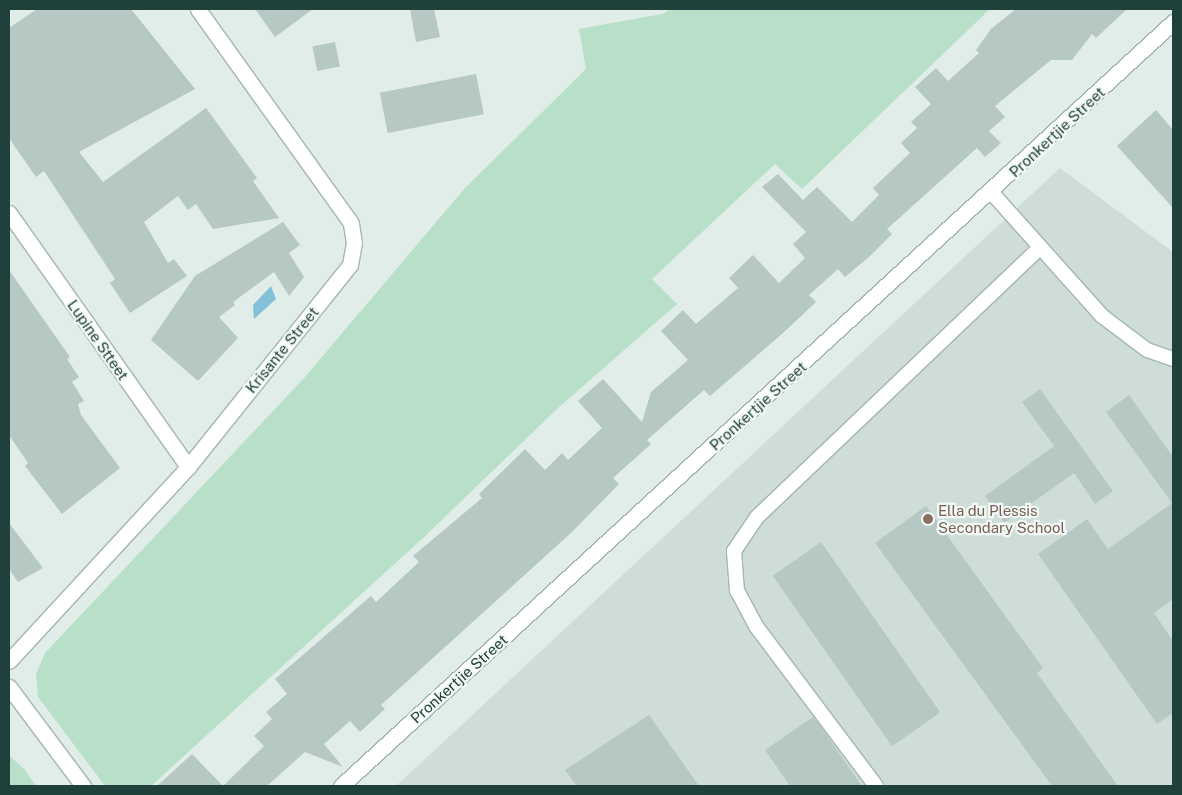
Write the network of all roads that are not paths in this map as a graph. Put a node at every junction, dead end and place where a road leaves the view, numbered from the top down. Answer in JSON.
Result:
{"nodes":[{"id":1,"x":198,"y":9,"type":"edge"},
{"id":2,"x":1173,"y":22,"type":"edge"},
{"id":3,"x":992,"y":193,"type":"junction"},
{"id":4,"x":9,"y":213,"type":"edge"},
{"id":5,"x":1038,"y":249,"type":"junction"},
{"id":6,"x":1173,"y":360,"type":"edge"},
{"id":7,"x":188,"y":467,"type":"junction"},
{"id":8,"x":9,"y":661,"type":"edge"},
{"id":9,"x":9,"y":687,"type":"edge"},
{"id":10,"x":83,"y":786,"type":"edge"},
{"id":11,"x":341,"y":786,"type":"edge"},
{"id":12,"x":876,"y":786,"type":"edge"}],
"edges":[{"from":1,"to":7,"type":"street","name":"Krisante Street"},
{"from":2,"to":3,"type":"street","name":"Pronkertjie Street"},
{"from":3,"to":5,"type":"lane"},
{"from":3,"to":11,"type":"street","name":"Pronkertjie Street"},
{"from":4,"to":7,"type":"street","name":"Lupine Stteet"},
{"from":5,"to":6,"type":"lane"},
{"from":5,"to":12,"type":"lane"},
{"from":7,"to":8,"type":"street","name":"Krisante Street"},
{"from":9,"to":10,"type":"street"}]}
